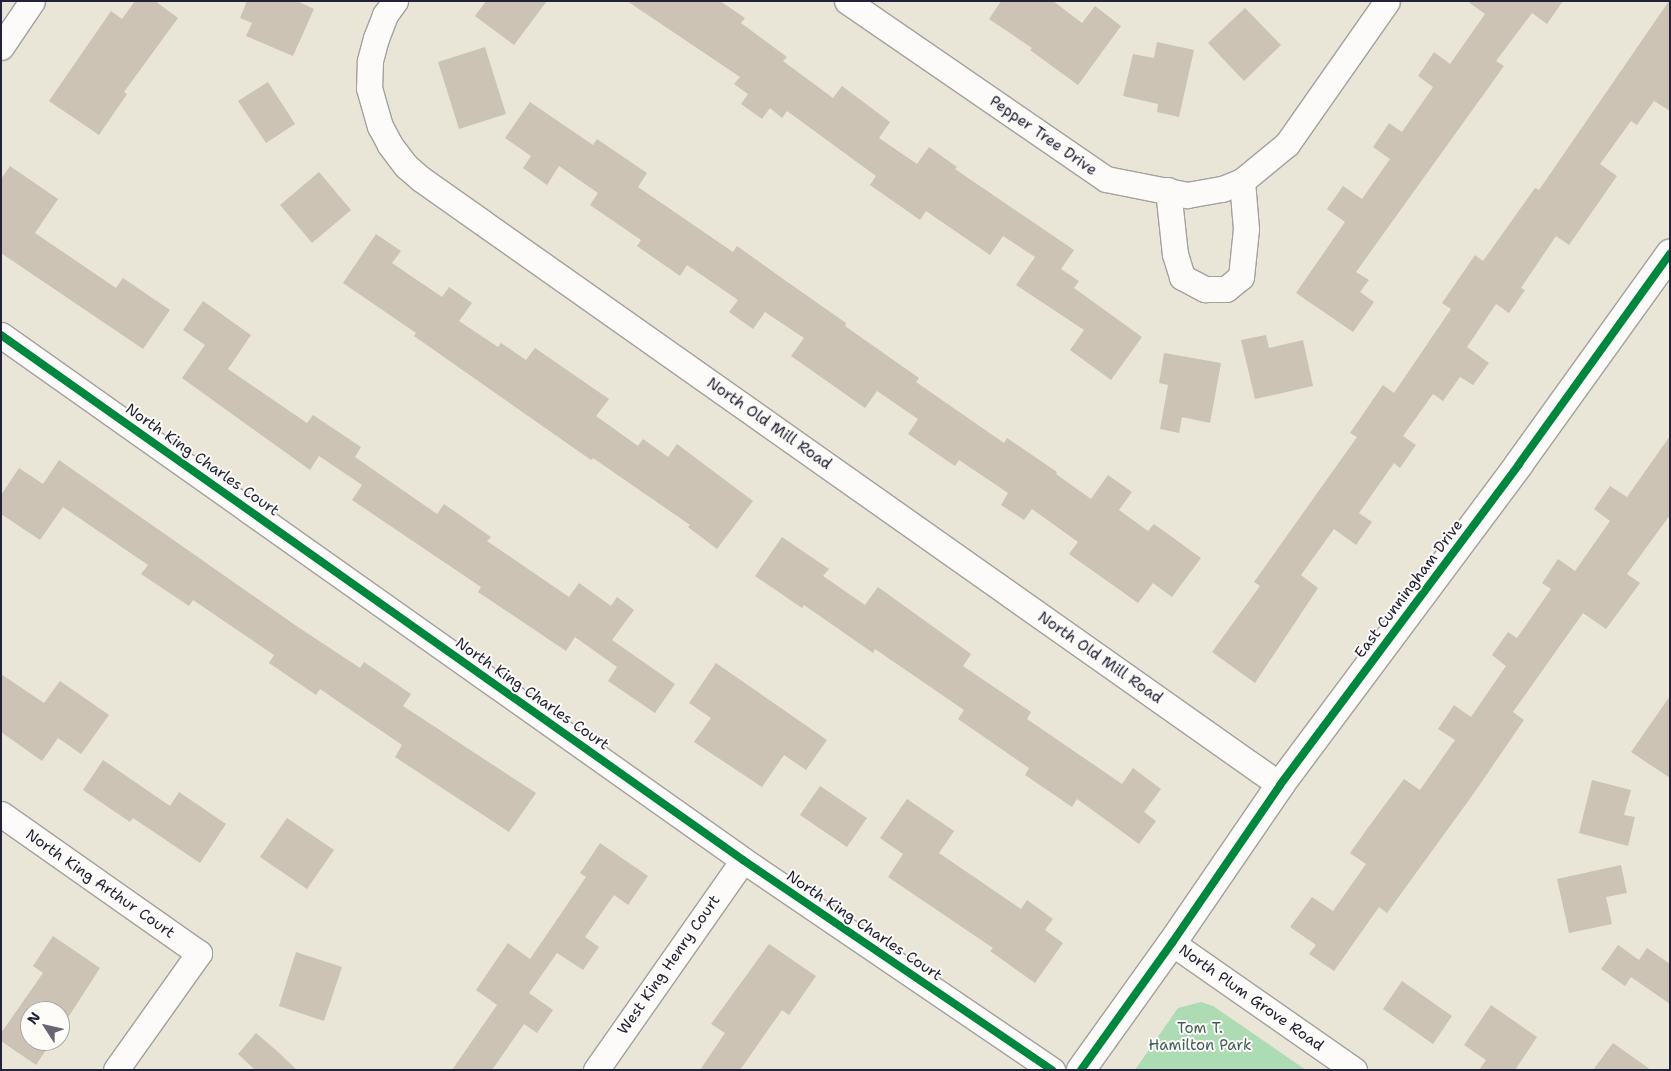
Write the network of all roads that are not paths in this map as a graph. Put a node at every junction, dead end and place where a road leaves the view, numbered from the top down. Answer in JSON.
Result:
{"nodes":[{"id":1,"x":32,"y":1,"type":"edge"},
{"id":2,"x":395,"y":1,"type":"edge"},
{"id":3,"x":847,"y":1,"type":"edge"},
{"id":4,"x":1386,"y":1,"type":"edge"},
{"id":5,"x":1,"y":47,"type":"edge"},
{"id":6,"x":1242,"y":181,"type":"junction"},
{"id":7,"x":1168,"y":190,"type":"junction"},
{"id":8,"x":1670,"y":254,"type":"edge"},
{"id":9,"x":1,"y":335,"type":"edge"},
{"id":10,"x":1280,"y":785,"type":"junction"},
{"id":11,"x":1,"y":814,"type":"edge"},
{"id":12,"x":743,"y":860,"type":"junction"},
{"id":13,"x":1172,"y":943,"type":"junction"},
{"id":14,"x":116,"y":1070,"type":"edge"},
{"id":15,"x":596,"y":1070,"type":"edge"},
{"id":16,"x":1052,"y":1070,"type":"edge"},
{"id":17,"x":1081,"y":1070,"type":"edge"},
{"id":18,"x":1354,"y":1070,"type":"edge"}],
"edges":[{"from":1,"to":5,"type":"street"},
{"from":2,"to":10,"type":"street","name":"North Old Mill Road"},
{"from":3,"to":7,"type":"street","name":"Pepper Tree Drive"},
{"from":4,"to":6,"type":"street","name":"Pepper Tree Drive"},
{"from":6,"to":7,"type":"street","name":"Pepper Tree Drive"},
{"from":6,"to":7,"type":"street"},
{"from":8,"to":10,"type":"street","name":"East Cunningham Drive"},
{"from":9,"to":12,"type":"street","name":"North King Charles Court"},
{"from":10,"to":13,"type":"street","name":"East Cunningham Drive"},
{"from":11,"to":14,"type":"street","name":"North King Arthur Court"},
{"from":12,"to":15,"type":"street","name":"West King Henry Court"},
{"from":12,"to":16,"type":"street","name":"North King Charles Court"},
{"from":13,"to":17,"type":"street","name":"East Cunningham Drive"},
{"from":13,"to":18,"type":"street","name":"North Plum Grove Road"}]}
